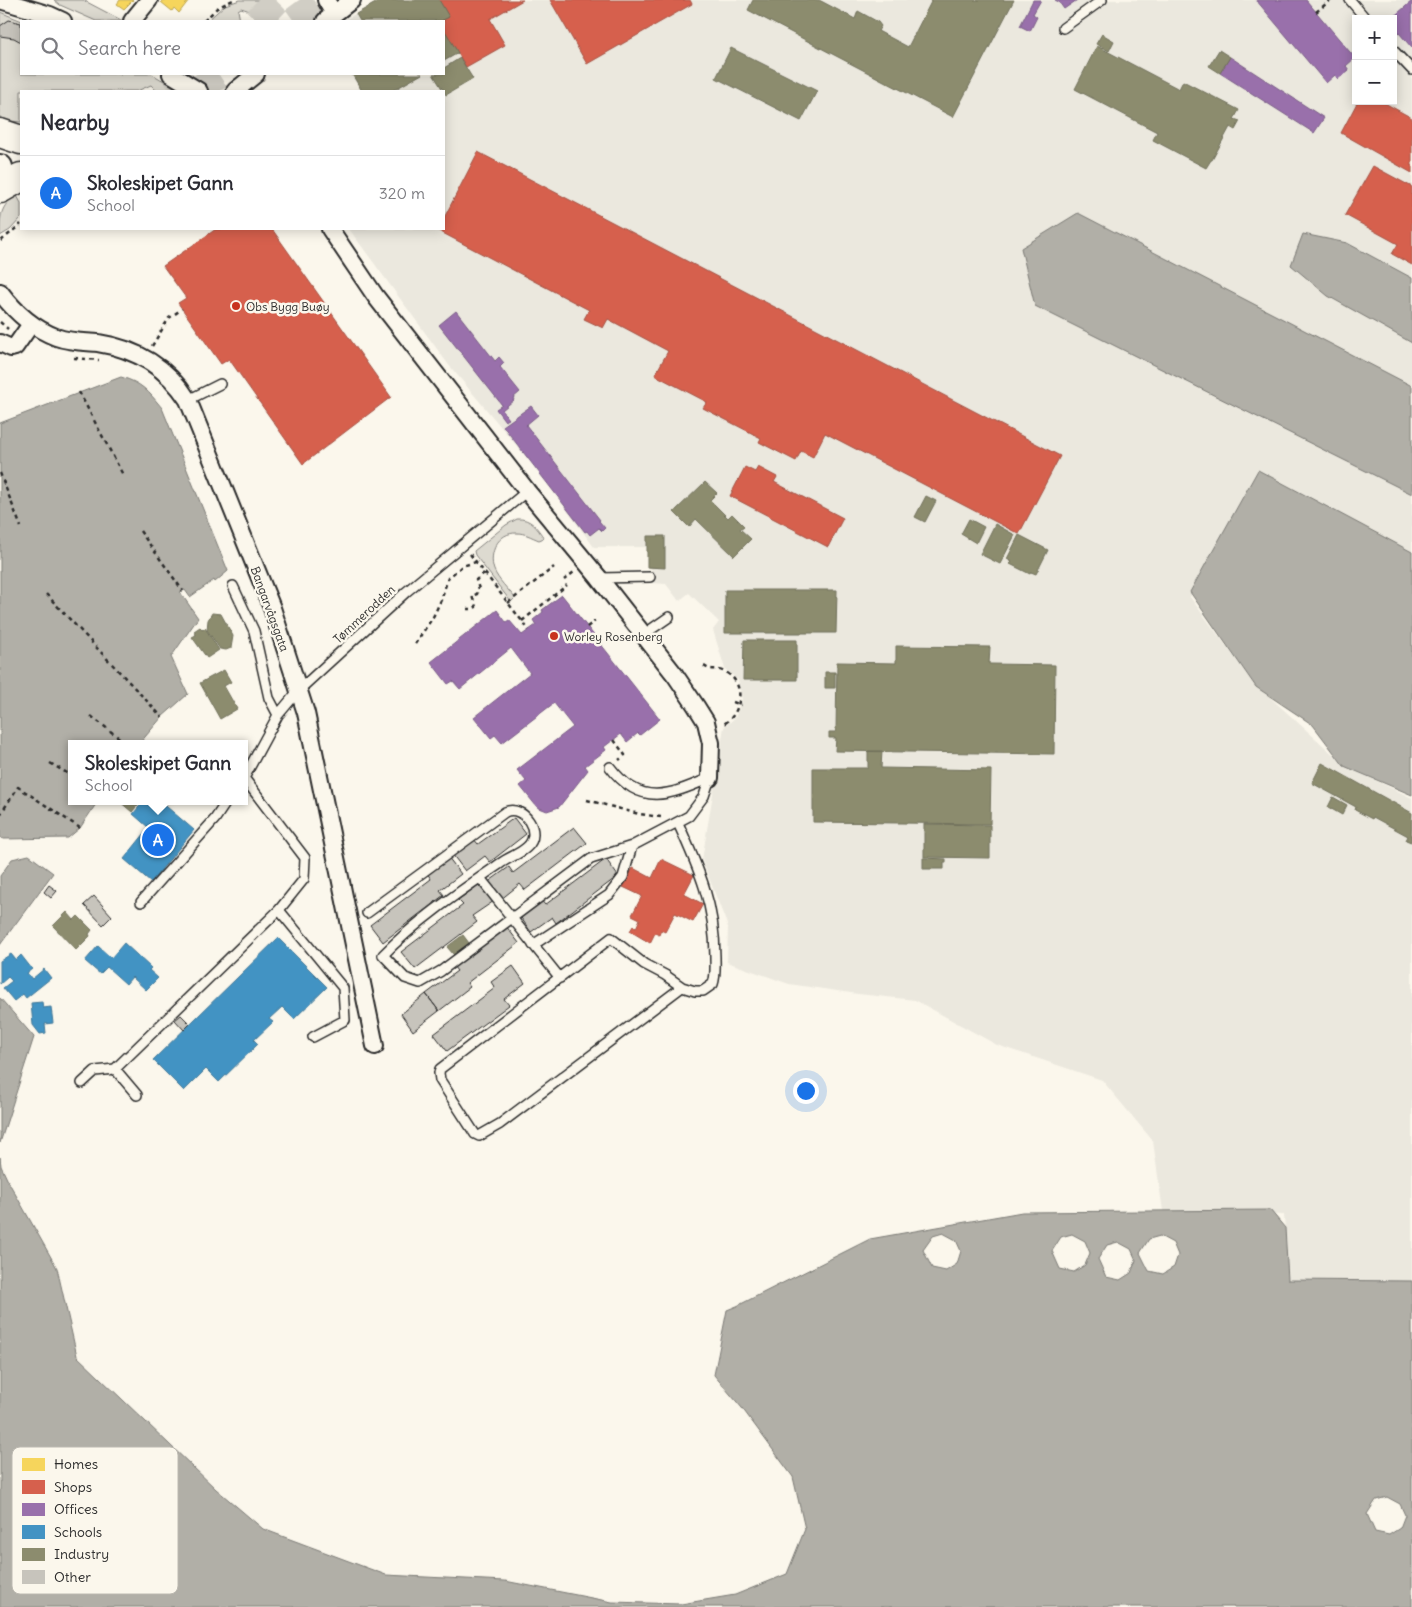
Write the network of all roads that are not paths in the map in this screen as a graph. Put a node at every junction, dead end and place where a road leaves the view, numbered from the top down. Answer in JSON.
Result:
{"nodes":[{"id":1,"x":0,"y":0,"type":"edge"},
{"id":2,"x":149,"y":0,"type":"edge"},
{"id":3,"x":352,"y":0,"type":"edge"},
{"id":4,"x":1102,"y":0,"type":"edge"},
{"id":5,"x":1350,"y":0,"type":"edge"},
{"id":6,"x":31,"y":2,"type":"edge"},
{"id":7,"x":328,"y":12,"type":"edge"},
{"id":8,"x":1363,"y":15,"type":"edge"},
{"id":9,"x":57,"y":18,"type":"edge"},
{"id":10,"x":133,"y":20,"type":"edge"},
{"id":11,"x":1064,"y":28,"type":"dead end"},
{"id":12,"x":1397,"y":54,"type":"edge"},
{"id":13,"x":1412,"y":70,"type":"edge"},
{"id":14,"x":173,"y":75,"type":"edge"},
{"id":15,"x":255,"y":75,"type":"edge"},
{"id":16,"x":197,"y":90,"type":"edge"},
{"id":17,"x":236,"y":90,"type":"edge"},
{"id":18,"x":0,"y":133,"type":"edge"},
{"id":19,"x":20,"y":140,"type":"edge"},
{"id":20,"x":0,"y":152,"type":"edge"},
{"id":21,"x":20,"y":153,"type":"edge"},
{"id":22,"x":0,"y":166,"type":"edge"},
{"id":23,"x":20,"y":178,"type":"edge"},
{"id":24,"x":0,"y":189,"type":"edge"},
{"id":25,"x":331,"y":230,"type":"edge"},
{"id":26,"x":0,"y":292,"type":"edge"},
{"id":27,"x":31,"y":324,"type":"junction"},
{"id":28,"x":0,"y":343,"type":"edge"},
{"id":29,"x":220,"y":384,"type":"dead end"},
{"id":30,"x":188,"y":400,"type":"junction"},
{"id":31,"x":527,"y":491,"type":"junction"},
{"id":32,"x":650,"y":577,"type":"dead end"},
{"id":33,"x":599,"y":578,"type":"junction"},
{"id":34,"x":233,"y":586,"type":"dead end"},
{"id":35,"x":669,"y":617,"type":"dead end"},
{"id":36,"x":643,"y":635,"type":"junction"},
{"id":37,"x":299,"y":690,"type":"junction"},
{"id":38,"x":278,"y":715,"type":"junction"},
{"id":39,"x":610,"y":767,"type":"road end"},
{"id":40,"x":248,"y":771,"type":"edge"},
{"id":41,"x":710,"y":778,"type":"junction"},
{"id":42,"x":248,"y":783,"type":"edge"},
{"id":43,"x":224,"y":805,"type":"edge"},
{"id":44,"x":682,"y":821,"type":"junction"},
{"id":45,"x":632,"y":846,"type":"junction"},
{"id":46,"x":480,"y":878,"type":"junction"},
{"id":47,"x":141,"y":902,"type":"dead end"},
{"id":48,"x":279,"y":910,"type":"junction"},
{"id":49,"x":367,"y":912,"type":"dead end"},
{"id":50,"x":510,"y":917,"type":"junction"},
{"id":51,"x":533,"y":945,"type":"junction"},
{"id":52,"x":560,"y":978,"type":"junction"},
{"id":53,"x":682,"y":987,"type":"junction"},
{"id":54,"x":313,"y":1037,"type":"dead end"},
{"id":55,"x":375,"y":1046,"type":"dead end"},
{"id":56,"x":115,"y":1069,"type":"junction"},
{"id":57,"x":82,"y":1083,"type":"dead end"},
{"id":58,"x":136,"y":1095,"type":"dead end"}],
"edges":[{"from":1,"to":6,"type":"street"},
{"from":2,"to":10,"type":"street"},
{"from":3,"to":7,"type":"street"},
{"from":4,"to":11,"type":"lane"},
{"from":5,"to":8,"type":"lane"},
{"from":6,"to":9,"type":"street"},
{"from":12,"to":13,"type":"lane"},
{"from":14,"to":16,"type":"street"},
{"from":15,"to":17,"type":"street"},
{"from":18,"to":19,"type":"highway"},
{"from":20,"to":21,"type":"highway"},
{"from":22,"to":24,"type":"main road"},
{"from":23,"to":24,"type":"highway"},
{"from":25,"to":31,"type":"street"},
{"from":26,"to":27,"type":"street","name":"Bangarvågsgata"},
{"from":27,"to":28,"type":"street"},
{"from":27,"to":30,"type":"street","name":"Bangarvågsgata"},
{"from":29,"to":30,"type":"lane"},
{"from":30,"to":37,"type":"street","name":"Bangarvågsgata"},
{"from":31,"to":33,"type":"street"},
{"from":31,"to":37,"type":"lane","name":"Tømmerodden"},
{"from":32,"to":33,"type":"lane"},
{"from":33,"to":36,"type":"street"},
{"from":34,"to":38,"type":"lane"},
{"from":35,"to":36,"type":"lane"},
{"from":36,"to":41,"type":"street"},
{"from":37,"to":38,"type":"lane","name":"Tømmerodden"},
{"from":37,"to":55,"type":"street","name":"Bangarvågsgata"},
{"from":38,"to":40,"type":"lane","name":"Tømmerodden"},
{"from":39,"to":41,"type":"lane"},
{"from":41,"to":44,"type":"lane"},
{"from":42,"to":48,"type":"lane"},
{"from":43,"to":47,"type":"lane"},
{"from":44,"to":45,"type":"lane"},
{"from":44,"to":53,"type":"lane"},
{"from":45,"to":50,"type":"lane"},
{"from":45,"to":51,"type":"lane"},
{"from":46,"to":49,"type":"lane"},
{"from":46,"to":50,"type":"lane"},
{"from":46,"to":50,"type":"lane"},
{"from":48,"to":54,"type":"lane"},
{"from":48,"to":56,"type":"lane"},
{"from":50,"to":51,"type":"lane"},
{"from":51,"to":52,"type":"lane"},
{"from":52,"to":53,"type":"lane"},
{"from":52,"to":53,"type":"lane"},
{"from":56,"to":57,"type":"lane"},
{"from":56,"to":58,"type":"lane"}]}
